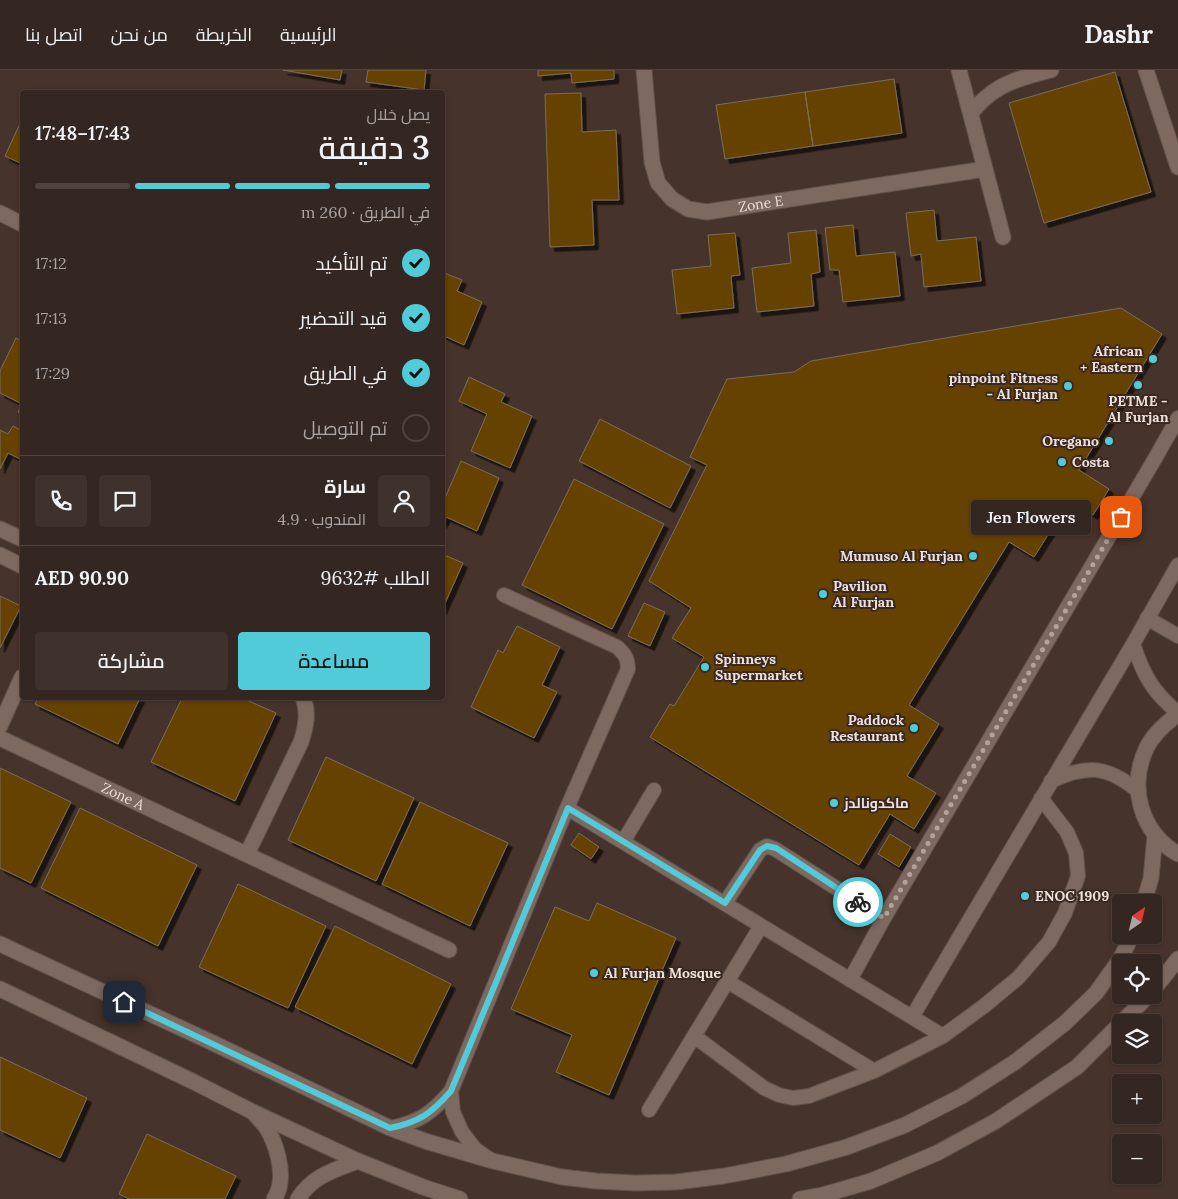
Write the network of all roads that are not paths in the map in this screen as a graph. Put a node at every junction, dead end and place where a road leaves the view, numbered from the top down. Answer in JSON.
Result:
{"nodes":[{"id":1,"x":644,"y":70,"type":"edge"},
{"id":2,"x":959,"y":70,"type":"edge"},
{"id":3,"x":1051,"y":70,"type":"edge"},
{"id":4,"x":1146,"y":70,"type":"edge"},
{"id":5,"x":971,"y":113,"type":"junction"},
{"id":6,"x":1178,"y":167,"type":"edge"},
{"id":7,"x":985,"y":169,"type":"junction"},
{"id":8,"x":0,"y":213,"type":"edge"},
{"id":9,"x":20,"y":223,"type":"edge"},
{"id":10,"x":1003,"y":237,"type":"dead end"},
{"id":11,"x":1178,"y":418,"type":"edge"},
{"id":12,"x":0,"y":529,"type":"edge"},
{"id":13,"x":20,"y":538,"type":"edge"},
{"id":14,"x":0,"y":555,"type":"edge"},
{"id":15,"x":20,"y":565,"type":"edge"},
{"id":16,"x":1178,"y":565,"type":"edge"},
{"id":17,"x":504,"y":595,"type":"dead end"},
{"id":18,"x":1147,"y":618,"type":"junction"},
{"id":19,"x":1178,"y":636,"type":"edge"},
{"id":20,"x":1133,"y":644,"type":"junction"},
{"id":21,"x":20,"y":682,"type":"edge"},
{"id":22,"x":303,"y":700,"type":"edge"},
{"id":23,"x":1178,"y":714,"type":"edge"},
{"id":24,"x":0,"y":726,"type":"edge"},
{"id":25,"x":0,"y":738,"type":"edge"},
{"id":26,"x":1052,"y":781,"type":"junction"},
{"id":27,"x":654,"y":790,"type":"dead end"},
{"id":28,"x":1137,"y":790,"type":"junction"},
{"id":29,"x":1041,"y":798,"type":"junction"},
{"id":30,"x":568,"y":808,"type":"junction"},
{"id":31,"x":1155,"y":835,"type":"junction"},
{"id":32,"x":623,"y":842,"type":"junction"},
{"id":33,"x":247,"y":854,"type":"junction"},
{"id":34,"x":1178,"y":854,"type":"edge"},
{"id":35,"x":1146,"y":894,"type":"edge"},
{"id":36,"x":725,"y":903,"type":"junction"},
{"id":37,"x":884,"y":918,"type":"junction"},
{"id":38,"x":761,"y":926,"type":"junction"},
{"id":39,"x":0,"y":944,"type":"edge"},
{"id":40,"x":1128,"y":944,"type":"edge"},
{"id":41,"x":448,"y":950,"type":"dead end"},
{"id":42,"x":1178,"y":959,"type":"edge"},
{"id":43,"x":1162,"y":979,"type":"edge"},
{"id":44,"x":850,"y":980,"type":"junction"},
{"id":45,"x":727,"y":981,"type":"junction"},
{"id":46,"x":0,"y":989,"type":"edge"},
{"id":47,"x":1140,"y":1004,"type":"edge"},
{"id":48,"x":1130,"y":1014,"type":"edge"},
{"id":49,"x":912,"y":1017,"type":"junction"},
{"id":50,"x":1112,"y":1032,"type":"edge"},
{"id":51,"x":694,"y":1036,"type":"junction"},
{"id":52,"x":943,"y":1036,"type":"junction"},
{"id":53,"x":874,"y":1071,"type":"junction"},
{"id":54,"x":451,"y":1091,"type":"junction"},
{"id":55,"x":649,"y":1110,"type":"dead end"},
{"id":56,"x":253,"y":1112,"type":"junction"},
{"id":57,"x":390,"y":1128,"type":"junction"},
{"id":58,"x":358,"y":1161,"type":"junction"},
{"id":59,"x":493,"y":1162,"type":"junction"},
{"id":60,"x":274,"y":1199,"type":"edge"},
{"id":61,"x":298,"y":1199,"type":"edge"},
{"id":62,"x":460,"y":1199,"type":"edge"},
{"id":63,"x":800,"y":1199,"type":"edge"}],
"edges":[{"from":1,"to":7,"type":"street","name":"Zone E"},
{"from":2,"to":5,"type":"street"},
{"from":3,"to":5,"type":"street"},
{"from":4,"to":6,"type":"street"},
{"from":5,"to":7,"type":"street"},
{"from":7,"to":10,"type":"street"},
{"from":8,"to":9,"type":"street"},
{"from":11,"to":37,"type":"lane"},
{"from":12,"to":13,"type":"street"},
{"from":14,"to":15,"type":"street"},
{"from":16,"to":18,"type":"lane"},
{"from":17,"to":30,"type":"lane"},
{"from":18,"to":19,"type":"lane"},
{"from":18,"to":20,"type":"lane"},
{"from":20,"to":23,"type":"lane"},
{"from":20,"to":26,"type":"lane"},
{"from":21,"to":24,"type":"street"},
{"from":22,"to":33,"type":"street"},
{"from":23,"to":28,"type":"street"},
{"from":25,"to":33,"type":"street","name":"Zone A"},
{"from":26,"to":28,"type":"lane"},
{"from":26,"to":29,"type":"lane"},
{"from":27,"to":32,"type":"lane"},
{"from":28,"to":31,"type":"street"},
{"from":29,"to":49,"type":"lane"},
{"from":29,"to":52,"type":"lane"},
{"from":30,"to":32,"type":"lane"},
{"from":30,"to":54,"type":"lane"},
{"from":31,"to":34,"type":"street"},
{"from":31,"to":35,"type":"street"},
{"from":32,"to":36,"type":"lane"},
{"from":33,"to":41,"type":"street","name":"Zone A"},
{"from":36,"to":37,"type":"lane"},
{"from":36,"to":38,"type":"lane"},
{"from":37,"to":44,"type":"lane"},
{"from":38,"to":44,"type":"lane"},
{"from":38,"to":45,"type":"lane"},
{"from":39,"to":57,"type":"street"},
{"from":40,"to":59,"type":"street"},
{"from":42,"to":43,"type":"street"},
{"from":44,"to":49,"type":"lane"},
{"from":45,"to":51,"type":"lane"},
{"from":45,"to":53,"type":"lane"},
{"from":46,"to":56,"type":"street"},
{"from":47,"to":48,"type":"street"},
{"from":49,"to":52,"type":"lane"},
{"from":50,"to":63,"type":"street"},
{"from":51,"to":53,"type":"lane"},
{"from":51,"to":55,"type":"lane"},
{"from":52,"to":53,"type":"lane"},
{"from":54,"to":57,"type":"lane"},
{"from":54,"to":59,"type":"lane"},
{"from":56,"to":58,"type":"street"},
{"from":56,"to":60,"type":"street"},
{"from":57,"to":59,"type":"street"},
{"from":58,"to":61,"type":"street"},
{"from":58,"to":62,"type":"street"}]}
